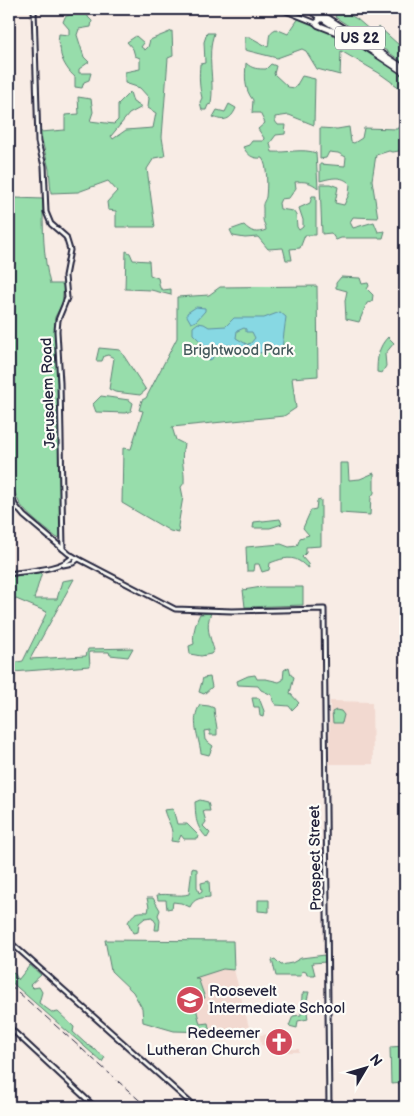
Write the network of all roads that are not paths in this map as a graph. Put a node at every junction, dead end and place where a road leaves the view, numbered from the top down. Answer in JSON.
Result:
{"nodes":[{"id":1,"x":34,"y":9,"type":"edge"},
{"id":2,"x":280,"y":9,"type":"edge"},
{"id":3,"x":308,"y":9,"type":"edge"},
{"id":4,"x":315,"y":11,"type":"edge"},
{"id":5,"x":316,"y":23,"type":"junction"},
{"id":6,"x":366,"y":46,"type":"junction"},
{"id":7,"x":405,"y":69,"type":"edge"},
{"id":8,"x":405,"y":73,"type":"edge"},
{"id":9,"x":9,"y":489,"type":"edge"},
{"id":10,"x":63,"y":549,"type":"junction"},
{"id":11,"x":73,"y":556,"type":"junction"},
{"id":12,"x":78,"y":559,"type":"junction"},
{"id":13,"x":57,"y":565,"type":"junction"},
{"id":14,"x":9,"y":574,"type":"edge"},
{"id":15,"x":9,"y":941,"type":"edge"},
{"id":16,"x":9,"y":1027,"type":"edge"},
{"id":17,"x":95,"y":1107,"type":"edge"},
{"id":18,"x":195,"y":1107,"type":"edge"},
{"id":19,"x":330,"y":1107,"type":"edge"}],
"edges":[{"from":1,"to":10,"type":"street","name":"Jerusalem Road"},
{"from":2,"to":5,"type":"street"},
{"from":3,"to":4,"type":"highway","number":"US 22"},
{"from":4,"to":5,"type":"highway"},
{"from":4,"to":6,"type":"highway","number":"US 22"},
{"from":4,"to":7,"type":"highway","number":"US 22"},
{"from":5,"to":6,"type":"highway"},
{"from":6,"to":8,"type":"highway","number":"US 22"},
{"from":9,"to":10,"type":"street"},
{"from":10,"to":11,"type":"street"},
{"from":11,"to":12,"type":"street"},
{"from":11,"to":13,"type":"street"},
{"from":12,"to":13,"type":"street"},
{"from":12,"to":19,"type":"street","name":"Prospect Street"},
{"from":13,"to":14,"type":"street"},
{"from":15,"to":18,"type":"street"},
{"from":16,"to":17,"type":"street"}]}
